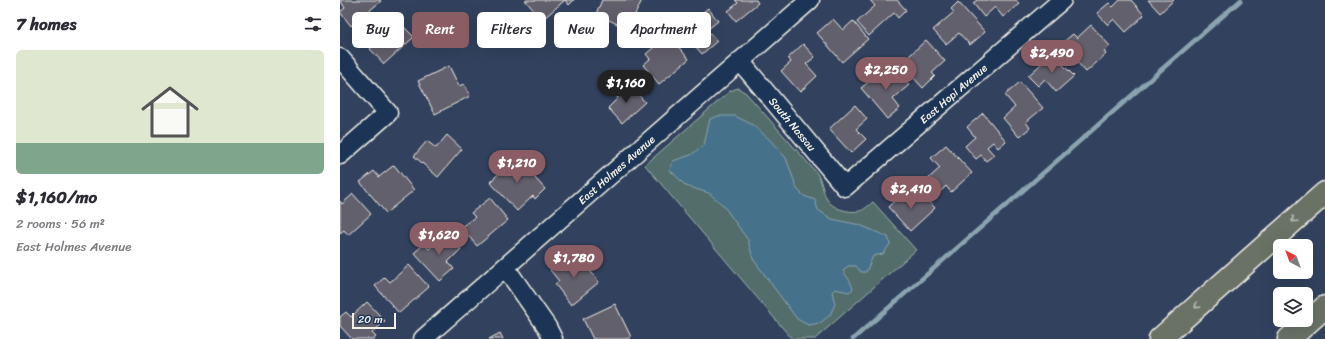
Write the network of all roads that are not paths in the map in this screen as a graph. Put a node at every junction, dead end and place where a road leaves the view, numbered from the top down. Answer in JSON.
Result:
{"nodes":[{"id":1,"x":1062,"y":0,"type":"edge"},
{"id":2,"x":801,"y":3,"type":"edge"},
{"id":3,"x":340,"y":58,"type":"edge"},
{"id":4,"x":740,"y":61,"type":"junction"},
{"id":5,"x":340,"y":155,"type":"edge"},
{"id":6,"x":845,"y":187,"type":"joint"},
{"id":7,"x":1324,"y":193,"type":"edge"},
{"id":8,"x":506,"y":268,"type":"junction"},
{"id":9,"x":1325,"y":307,"type":"edge"},
{"id":10,"x":423,"y":339,"type":"edge"},
{"id":11,"x":553,"y":339,"type":"edge"},
{"id":12,"x":1160,"y":339,"type":"edge"},
{"id":13,"x":1289,"y":339,"type":"edge"}],
"edges":[{"from":1,"to":6,"type":"street","name":"East Hopi Avenue"},
{"from":2,"to":4,"type":"street","name":"East Holmes Avenue"},
{"from":3,"to":5,"type":"street"},
{"from":4,"to":6,"type":"street","name":"South Nassau"},
{"from":4,"to":8,"type":"street","name":"East Holmes Avenue"},
{"from":7,"to":12,"type":"highway","one_way":true},
{"from":8,"to":10,"type":"street","name":"East Holmes Avenue"},
{"from":8,"to":11,"type":"street"},
{"from":9,"to":13,"type":"highway"}]}
